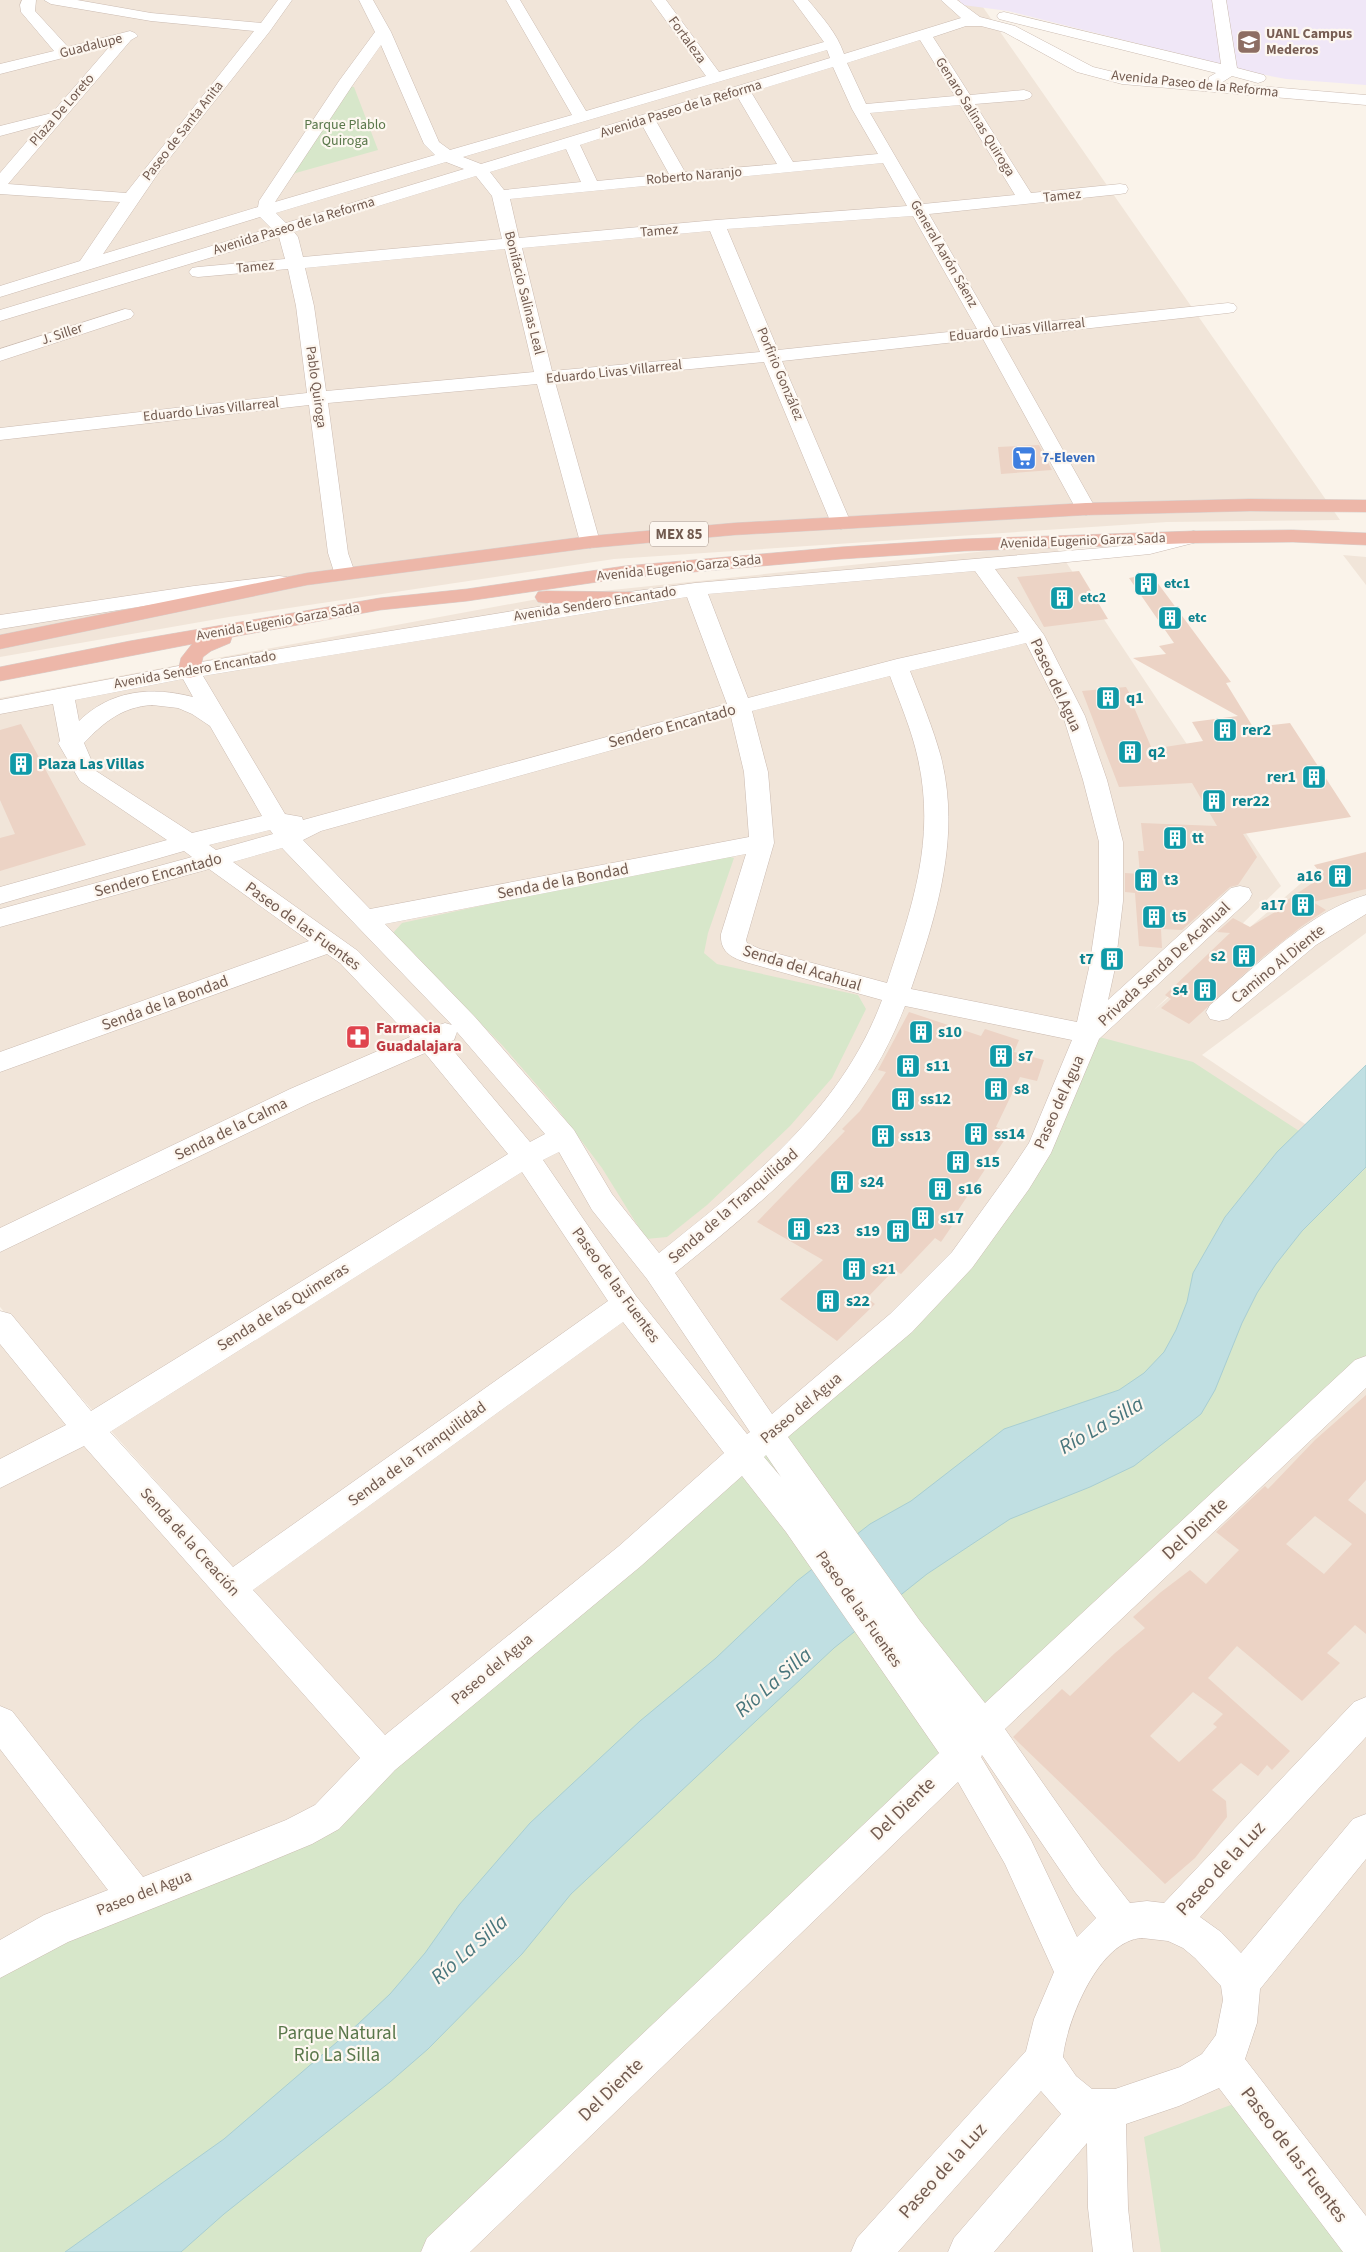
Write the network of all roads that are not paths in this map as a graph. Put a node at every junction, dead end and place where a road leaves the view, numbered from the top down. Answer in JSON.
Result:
{"nodes":[{"id":1,"x":29,"y":0,"type":"edge"},
{"id":2,"x":51,"y":0,"type":"edge"},
{"id":3,"x":285,"y":0,"type":"edge"},
{"id":4,"x":366,"y":0,"type":"edge"},
{"id":5,"x":513,"y":0,"type":"edge"},
{"id":6,"x":658,"y":0,"type":"edge"},
{"id":7,"x":800,"y":0,"type":"edge"},
{"id":8,"x":948,"y":0,"type":"edge"},
{"id":9,"x":1219,"y":0,"type":"edge"},
{"id":10,"x":961,"y":12,"type":"junction"},
{"id":11,"x":182,"y":21,"type":"junction"},
{"id":12,"x":976,"y":21,"type":"junction"},
{"id":13,"x":904,"y":24,"type":"dead end"},
{"id":14,"x":265,"y":28,"type":"junction"},
{"id":15,"x":384,"y":32,"type":"junction"},
{"id":16,"x":1077,"y":33,"type":"junction"},
{"id":17,"x":924,"y":34,"type":"junction"},
{"id":18,"x":125,"y":38,"type":"junction"},
{"id":19,"x":850,"y":39,"type":"dead end"},
{"id":20,"x":832,"y":44,"type":"junction"},
{"id":21,"x":65,"y":52,"type":"junction"},
{"id":22,"x":1053,"y":53,"type":"junction"},
{"id":23,"x":838,"y":61,"type":"junction"},
{"id":24,"x":0,"y":69,"type":"edge"},
{"id":25,"x":1230,"y":71,"type":"junction"},
{"id":26,"x":716,"y":79,"type":"junction"},
{"id":27,"x":1198,"y":87,"type":"junction"},
{"id":28,"x":742,"y":91,"type":"junction"},
{"id":29,"x":1366,"y":93,"type":"edge"},
{"id":30,"x":1024,"y":95,"type":"dead end"},
{"id":31,"x":964,"y":100,"type":"junction"},
{"id":32,"x":1366,"y":100,"type":"edge"},
{"id":33,"x":860,"y":109,"type":"junction"},
{"id":34,"x":58,"y":116,"type":"junction"},
{"id":35,"x":582,"y":118,"type":"junction"},
{"id":36,"x":647,"y":119,"type":"junction"},
{"id":37,"x":0,"y":131,"type":"edge"},
{"id":38,"x":571,"y":143,"type":"junction"},
{"id":39,"x":448,"y":157,"type":"junction"},
{"id":40,"x":888,"y":158,"type":"junction"},
{"id":41,"x":788,"y":168,"type":"junction"},
{"id":42,"x":480,"y":170,"type":"junction"},
{"id":43,"x":679,"y":177,"type":"junction"},
{"id":44,"x":0,"y":183,"type":"edge"},
{"id":45,"x":591,"y":186,"type":"junction"},
{"id":46,"x":0,"y":189,"type":"edge"},
{"id":47,"x":1120,"y":189,"type":"dead end"},
{"id":48,"x":500,"y":195,"type":"junction"},
{"id":49,"x":131,"y":198,"type":"junction"},
{"id":50,"x":1027,"y":200,"type":"junction"},
{"id":51,"x":920,"y":210,"type":"junction"},
{"id":52,"x":268,"y":211,"type":"junction"},
{"id":53,"x":716,"y":225,"type":"junction"},
{"id":54,"x":282,"y":229,"type":"junction"},
{"id":55,"x":512,"y":244,"type":"junction"},
{"id":56,"x":295,"y":264,"type":"junction"},
{"id":57,"x":86,"y":266,"type":"junction"},
{"id":58,"x":198,"y":272,"type":"dead end"},
{"id":59,"x":0,"y":292,"type":"edge"},
{"id":60,"x":1228,"y":308,"type":"dead end"},
{"id":61,"x":125,"y":314,"type":"dead end"},
{"id":62,"x":0,"y":316,"type":"edge"},
{"id":63,"x":988,"y":332,"type":"junction"},
{"id":64,"x":0,"y":355,"type":"edge"},
{"id":65,"x":772,"y":356,"type":"junction"},
{"id":66,"x":545,"y":379,"type":"junction"},
{"id":67,"x":318,"y":398,"type":"junction"},
{"id":68,"x":0,"y":434,"type":"edge"},
{"id":69,"x":1366,"y":506,"type":"edge"},
{"id":70,"x":1086,"y":509,"type":"junction"},
{"id":71,"x":842,"y":522,"type":"junction"},
{"id":72,"x":1366,"y":526,"type":"edge"},
{"id":73,"x":1293,"y":536,"type":"junction"},
{"id":74,"x":1194,"y":537,"type":"junction"},
{"id":75,"x":1366,"y":539,"type":"edge"},
{"id":76,"x":590,"y":542,"type":"junction"},
{"id":77,"x":980,"y":564,"type":"junction"},
{"id":78,"x":344,"y":573,"type":"junction"},
{"id":79,"x":308,"y":578,"type":"junction"},
{"id":80,"x":695,"y":589,"type":"junction"},
{"id":81,"x":467,"y":595,"type":"junction"},
{"id":82,"x":629,"y":598,"type":"junction"},
{"id":83,"x":0,"y":622,"type":"edge"},
{"id":84,"x":246,"y":629,"type":"junction"},
{"id":85,"x":1033,"y":635,"type":"junction"},
{"id":86,"x":0,"y":642,"type":"edge"},
{"id":87,"x":897,"y":666,"type":"junction"},
{"id":88,"x":189,"y":671,"type":"junction"},
{"id":89,"x":0,"y":674,"type":"edge"},
{"id":90,"x":63,"y":695,"type":"junction"},
{"id":91,"x":0,"y":707,"type":"edge"},
{"id":92,"x":740,"y":708,"type":"junction"},
{"id":93,"x":221,"y":723,"type":"junction"},
{"id":94,"x":70,"y":743,"type":"junction"},
{"id":95,"x":282,"y":829,"type":"junction"},
{"id":96,"x":188,"y":842,"type":"junction"},
{"id":97,"x":762,"y":843,"type":"junction"},
{"id":98,"x":212,"y":860,"type":"junction"},
{"id":99,"x":1240,"y":894,"type":"dead end"},
{"id":100,"x":0,"y":896,"type":"edge"},
{"id":101,"x":1366,"y":904,"type":"edge"},
{"id":102,"x":0,"y":918,"type":"edge"},
{"id":103,"x":365,"y":919,"type":"junction"},
{"id":104,"x":330,"y":943,"type":"junction"},
{"id":105,"x":897,"y":995,"type":"junction"},
{"id":106,"x":1218,"y":1012,"type":"dead end"},
{"id":107,"x":466,"y":1024,"type":"junction"},
{"id":108,"x":1088,"y":1034,"type":"junction"},
{"id":109,"x":429,"y":1040,"type":"junction"},
{"id":110,"x":0,"y":1062,"type":"edge"},
{"id":111,"x":564,"y":1137,"type":"junction"},
{"id":112,"x":526,"y":1156,"type":"junction"},
{"id":113,"x":0,"y":1241,"type":"edge"},
{"id":114,"x":657,"y":1272,"type":"junction"},
{"id":115,"x":626,"y":1304,"type":"junction"},
{"id":116,"x":0,"y":1323,"type":"edge"},
{"id":117,"x":1366,"y":1369,"type":"edge"},
{"id":118,"x":88,"y":1429,"type":"junction"},
{"id":119,"x":770,"y":1436,"type":"junction"},
{"id":120,"x":745,"y":1454,"type":"junction"},
{"id":121,"x":0,"y":1474,"type":"edge"},
{"id":122,"x":807,"y":1513,"type":"junction"},
{"id":123,"x":231,"y":1587,"type":"junction"},
{"id":124,"x":897,"y":1639,"type":"junction"},
{"id":125,"x":1366,"y":1713,"type":"edge"},
{"id":126,"x":0,"y":1722,"type":"edge"},
{"id":127,"x":983,"y":1727,"type":"junction"},
{"id":128,"x":961,"y":1754,"type":"junction"},
{"id":129,"x":383,"y":1758,"type":"junction"},
{"id":130,"x":1366,"y":1830,"type":"edge"},
{"id":131,"x":135,"y":1896,"type":"junction"},
{"id":132,"x":1171,"y":1922,"type":"junction"},
{"id":133,"x":1123,"y":1923,"type":"junction"},
{"id":134,"x":0,"y":1960,"type":"edge"},
{"id":135,"x":1074,"y":1973,"type":"junction"},
{"id":136,"x":1240,"y":1984,"type":"junction"},
{"id":137,"x":1044,"y":2059,"type":"junction"},
{"id":138,"x":1223,"y":2061,"type":"junction"},
{"id":139,"x":1098,"y":2110,"type":"junction"},
{"id":140,"x":1366,"y":2249,"type":"edge"},
{"id":141,"x":441,"y":2252,"type":"edge"},
{"id":142,"x":871,"y":2252,"type":"edge"},
{"id":143,"x":968,"y":2252,"type":"edge"},
{"id":144,"x":1113,"y":2252,"type":"edge"}],
"edges":[{"from":1,"to":21,"type":"street"},
{"from":2,"to":11,"type":"street"},
{"from":3,"to":14,"type":"street","name":"Paseo de Santa Anita"},
{"from":4,"to":15,"type":"street"},
{"from":5,"to":35,"type":"street"},
{"from":6,"to":26,"type":"street","name":"Fortaleza"},
{"from":7,"to":20,"type":"street","name":"General Aarón Sáenz"},
{"from":8,"to":10,"type":"street"},
{"from":9,"to":25,"type":"street"},
{"from":10,"to":12,"type":"street"},
{"from":10,"to":13,"type":"street","name":"Avenida Paseo de la Reforma"},
{"from":10,"to":16,"type":"street","name":"Avenida Paseo de la Reforma"},
{"from":11,"to":14,"type":"street"},
{"from":11,"to":18,"type":"street","name":"Guadalupe"},
{"from":12,"to":17,"type":"street","name":"Avenida Paseo de la Reforma"},
{"from":12,"to":22,"type":"street","name":"Avenida Paseo de la Reforma"},
{"from":14,"to":49,"type":"street","name":"Paseo de Santa Anita"},
{"from":15,"to":39,"type":"street"},
{"from":15,"to":52,"type":"street"},
{"from":16,"to":22,"type":"street"},
{"from":16,"to":25,"type":"street","name":"Avenida Paseo de la Reforma"},
{"from":17,"to":23,"type":"street","name":"Avenida Paseo de la Reforma"},
{"from":17,"to":31,"type":"street","name":"Genaro Salinas Quiroga"},
{"from":18,"to":21,"type":"street","name":"Guadalupe"},
{"from":18,"to":34,"type":"street","name":"Plaza De Loreto"},
{"from":19,"to":20,"type":"street","name":"Avenida Paseo de la Reforma"},
{"from":20,"to":23,"type":"street","name":"General Aarón Sáenz"},
{"from":20,"to":26,"type":"street","name":"Avenida Paseo de la Reforma"},
{"from":21,"to":24,"type":"street","name":"Guadalupe"},
{"from":22,"to":27,"type":"street","name":"Avenida Paseo de la Reforma"},
{"from":23,"to":28,"type":"street","name":"Avenida Paseo de la Reforma"},
{"from":23,"to":33,"type":"street","name":"General Aarón Sáenz"},
{"from":25,"to":27,"type":"street"},
{"from":25,"to":29,"type":"street","name":"Avenida Paseo de la Reforma"},
{"from":26,"to":35,"type":"street","name":"Avenida Paseo de la Reforma"},
{"from":27,"to":32,"type":"street","name":"Avenida Paseo de la Reforma"},
{"from":28,"to":36,"type":"street","name":"Avenida Paseo de la Reforma"},
{"from":28,"to":41,"type":"street"},
{"from":30,"to":31,"type":"street"},
{"from":31,"to":33,"type":"street"},
{"from":31,"to":50,"type":"street","name":"Genaro Salinas Quiroga"},
{"from":33,"to":40,"type":"street","name":"General Aarón Sáenz"},
{"from":34,"to":37,"type":"street"},
{"from":34,"to":44,"type":"street","name":"Plaza De Loreto"},
{"from":35,"to":39,"type":"street","name":"Avenida Paseo de la Reforma"},
{"from":36,"to":38,"type":"street","name":"Avenida Paseo de la Reforma"},
{"from":36,"to":43,"type":"street"},
{"from":38,"to":42,"type":"street","name":"Avenida Paseo de la Reforma"},
{"from":38,"to":45,"type":"street"},
{"from":39,"to":42,"type":"street","name":"Bonifacio Salinas Leal"},
{"from":39,"to":52,"type":"street","name":"Avenida Paseo de la Reforma"},
{"from":40,"to":41,"type":"street","name":"Roberto Naranjo"},
{"from":40,"to":51,"type":"street","name":"General Aarón Sáenz"},
{"from":41,"to":43,"type":"street","name":"Roberto Naranjo"},
{"from":42,"to":48,"type":"street","name":"Bonifacio Salinas Leal"},
{"from":42,"to":54,"type":"street","name":"Avenida Paseo de la Reforma"},
{"from":43,"to":45,"type":"street","name":"Roberto Naranjo"},
{"from":45,"to":48,"type":"street","name":"Roberto Naranjo"},
{"from":46,"to":49,"type":"street"},
{"from":47,"to":50,"type":"street","name":"Tamez"},
{"from":48,"to":55,"type":"street","name":"Bonifacio Salinas Leal"},
{"from":49,"to":57,"type":"street","name":"Paseo de Santa Anita"},
{"from":50,"to":51,"type":"street","name":"Tamez"},
{"from":51,"to":53,"type":"street","name":"Tamez"},
{"from":51,"to":63,"type":"street","name":"General Aarón Sáenz"},
{"from":52,"to":54,"type":"street","name":"Pablo Quiroga"},
{"from":52,"to":57,"type":"street","name":"Avenida Paseo de la Reforma"},
{"from":53,"to":55,"type":"street","name":"Tamez"},
{"from":53,"to":65,"type":"street","name":"Porfirio González"},
{"from":54,"to":56,"type":"street","name":"Pablo Quiroga"},
{"from":54,"to":62,"type":"street","name":"Avenida Paseo de la Reforma"},
{"from":55,"to":56,"type":"street","name":"Tamez"},
{"from":55,"to":66,"type":"street","name":"Bonifacio Salinas Leal"},
{"from":56,"to":58,"type":"street","name":"Tamez"},
{"from":56,"to":67,"type":"street","name":"Pablo Quiroga"},
{"from":57,"to":59,"type":"street","name":"Avenida Paseo de la Reforma"},
{"from":60,"to":63,"type":"street","name":"Eduardo Livas Villarreal"},
{"from":61,"to":64,"type":"street","name":"J. Siller"},
{"from":63,"to":65,"type":"street","name":"Eduardo Livas Villarreal"},
{"from":63,"to":70,"type":"street","name":"General Aarón Sáenz"},
{"from":65,"to":66,"type":"street","name":"Eduardo Livas Villarreal"},
{"from":65,"to":71,"type":"street","name":"Porfirio González"},
{"from":66,"to":67,"type":"street","name":"Eduardo Livas Villarreal"},
{"from":66,"to":76,"type":"street","name":"Bonifacio Salinas Leal"},
{"from":67,"to":68,"type":"street","name":"Eduardo Livas Villarreal"},
{"from":67,"to":78,"type":"street","name":"Pablo Quiroga"},
{"from":69,"to":70,"type":"highway","name":"Avenida Eugenio Garza Sada","number":"MEX 85"},
{"from":70,"to":71,"type":"highway","name":"Avenida Eugenio Garza Sada","number":"MEX 85"},
{"from":71,"to":76,"type":"highway","name":"Avenida Eugenio Garza Sada","number":"MEX 85"},
{"from":72,"to":73,"type":"highway"},
{"from":73,"to":74,"type":"highway","name":"Avenida Eugenio Garza Sada","number":"MEX 85"},
{"from":73,"to":75,"type":"highway","name":"Avenida Eugenio Garza Sada","number":"MEX 85"},
{"from":74,"to":77,"type":"street","name":"Avenida Sendero Encantado"},
{"from":74,"to":81,"type":"highway","name":"Avenida Eugenio Garza Sada","number":"MEX 85"},
{"from":76,"to":78,"type":"highway","name":"Avenida Eugenio Garza Sada","number":"MEX 85"},
{"from":77,"to":80,"type":"street","name":"Avenida Sendero Encantado"},
{"from":77,"to":85,"type":"street","name":"Paseo del Agua"},
{"from":78,"to":79,"type":"highway","name":"Avenida Eugenio Garza Sada","number":"MEX 85"},
{"from":79,"to":83,"type":"street","name":"Avenida Eugenio Garza Sada"},
{"from":79,"to":86,"type":"highway","name":"Avenida Eugenio Garza Sada","number":"MEX 85"},
{"from":80,"to":82,"type":"street","name":"Avenida Sendero Encantado"},
{"from":80,"to":92,"type":"street","name":"Senda del Acahual"},
{"from":81,"to":82,"type":"highway"},
{"from":81,"to":84,"type":"highway","name":"Avenida Eugenio Garza Sada","number":"MEX 85"},
{"from":82,"to":88,"type":"street","name":"Avenida Sendero Encantado"},
{"from":84,"to":88,"type":"highway"},
{"from":84,"to":89,"type":"highway","name":"Avenida Eugenio Garza Sada","number":"MEX 85"},
{"from":85,"to":87,"type":"street","name":"Sendero Encantado"},
{"from":85,"to":108,"type":"street","name":"Paseo del Agua"},
{"from":87,"to":92,"type":"street","name":"Sendero Encantado"},
{"from":87,"to":105,"type":"street","name":"Senda de la Tranquilidad"},
{"from":88,"to":90,"type":"street","name":"Avenida Sendero Encantado"},
{"from":88,"to":93,"type":"street","name":"Paseo de las Fuentes"},
{"from":90,"to":91,"type":"street","name":"Avenida Sendero Encantado"},
{"from":90,"to":94,"type":"street","name":"Paseo de las Fuentes"},
{"from":92,"to":95,"type":"street","name":"Sendero Encantado"},
{"from":92,"to":97,"type":"street","name":"Senda del Acahual"},
{"from":93,"to":94,"type":"street"},
{"from":93,"to":95,"type":"street","name":"Paseo de las Fuentes"},
{"from":94,"to":96,"type":"street","name":"Paseo de las Fuentes"},
{"from":95,"to":96,"type":"street","name":"Sendero Encantado"},
{"from":95,"to":98,"type":"street","name":"Sendero Encantado"},
{"from":95,"to":103,"type":"street","name":"Paseo de las Fuentes"},
{"from":96,"to":98,"type":"street","name":"Paseo de las Fuentes"},
{"from":96,"to":100,"type":"street","name":"Sendero Encantado"},
{"from":97,"to":103,"type":"street","name":"Senda de la Bondad"},
{"from":97,"to":105,"type":"street","name":"Senda del Acahual"},
{"from":98,"to":102,"type":"street","name":"Sendero Encantado"},
{"from":98,"to":104,"type":"street","name":"Paseo de las Fuentes"},
{"from":99,"to":108,"type":"street","name":"Privada Senda De Acahual"},
{"from":101,"to":106,"type":"street","name":"Camino Al Diente"},
{"from":103,"to":107,"type":"street","name":"Paseo de las Fuentes"},
{"from":104,"to":109,"type":"street","name":"Paseo de las Fuentes"},
{"from":104,"to":110,"type":"street","name":"Senda de la Bondad"},
{"from":105,"to":108,"type":"street","name":"Senda del Acahual"},
{"from":105,"to":114,"type":"street","name":"Senda de la Tranquilidad"},
{"from":107,"to":109,"type":"street","name":"Senda de la Calma"},
{"from":107,"to":111,"type":"street","name":"Paseo de las Fuentes"},
{"from":108,"to":119,"type":"street","name":"Paseo del Agua"},
{"from":109,"to":112,"type":"street","name":"Paseo de las Fuentes"},
{"from":109,"to":113,"type":"street","name":"Senda de la Calma"},
{"from":111,"to":112,"type":"street","name":"Senda de las Quimeras"},
{"from":111,"to":114,"type":"street","name":"Paseo de las Fuentes"},
{"from":112,"to":115,"type":"street","name":"Paseo de las Fuentes"},
{"from":112,"to":118,"type":"street","name":"Senda de las Quimeras"},
{"from":114,"to":119,"type":"street","name":"Paseo de las Fuentes"},
{"from":115,"to":120,"type":"street","name":"Paseo de las Fuentes"},
{"from":115,"to":123,"type":"street","name":"Senda de la Tranquilidad"},
{"from":116,"to":118,"type":"street","name":"Senda de la Creación"},
{"from":117,"to":127,"type":"street","name":"Del Diente"},
{"from":118,"to":121,"type":"street","name":"Senda de las Quimeras"},
{"from":118,"to":123,"type":"street","name":"Senda de la Creación"},
{"from":119,"to":120,"type":"street","name":"Paseo del Agua"},
{"from":119,"to":122,"type":"street","name":"Paseo de las Fuentes"},
{"from":120,"to":122,"type":"street","name":"Paseo de las Fuentes"},
{"from":120,"to":129,"type":"street","name":"Paseo del Agua"},
{"from":122,"to":124,"type":"street","name":"Paseo de las Fuentes"},
{"from":123,"to":129,"type":"street","name":"Senda de la Creación"},
{"from":124,"to":127,"type":"street","name":"Paseo de las Fuentes"},
{"from":124,"to":128,"type":"street","name":"Paseo de las Fuentes"},
{"from":125,"to":132,"type":"street","name":"Paseo de la Luz"},
{"from":126,"to":131,"type":"street"},
{"from":127,"to":128,"type":"street","name":"Del Diente"},
{"from":127,"to":133,"type":"street","name":"Paseo de las Fuentes"},
{"from":128,"to":135,"type":"street","name":"Paseo de las Fuentes"},
{"from":128,"to":141,"type":"street","name":"Del Diente"},
{"from":129,"to":131,"type":"street","name":"Paseo del Agua"},
{"from":130,"to":136,"type":"street"},
{"from":131,"to":134,"type":"street","name":"Paseo del Agua"},
{"from":132,"to":133,"type":"street","name":"Paseo de la Luz"},
{"from":132,"to":136,"type":"street"},
{"from":133,"to":135,"type":"street","name":"Paseo de la Luz"},
{"from":135,"to":137,"type":"street","name":"Paseo de la Luz"},
{"from":136,"to":138,"type":"street"},
{"from":137,"to":139,"type":"street"},
{"from":137,"to":142,"type":"street","name":"Paseo de la Luz"},
{"from":138,"to":139,"type":"street"},
{"from":138,"to":140,"type":"street","name":"Paseo de las Fuentes"},
{"from":139,"to":143,"type":"street"},
{"from":139,"to":144,"type":"street"}]}
